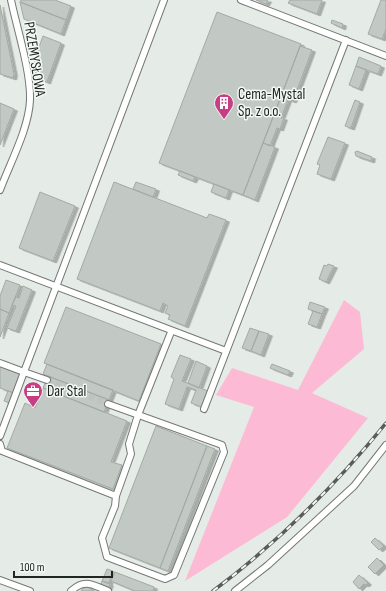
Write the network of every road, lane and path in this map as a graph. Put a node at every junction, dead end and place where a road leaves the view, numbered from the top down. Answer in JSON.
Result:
{"nodes":[{"id":1,"x":11,"y":0,"type":"edge"},
{"id":2,"x":164,"y":0,"type":"edge"},
{"id":3,"x":241,"y":0,"type":"edge"},
{"id":4,"x":346,"y":40,"type":"junction"},
{"id":5,"x":386,"y":56,"type":"edge"},
{"id":6,"x":0,"y":190,"type":"edge"},
{"id":7,"x":0,"y":265,"type":"edge"},
{"id":8,"x":56,"y":286,"type":"junction"},
{"id":9,"x":171,"y":332,"type":"junction"},
{"id":10,"x":226,"y":352,"type":"junction"},
{"id":11,"x":0,"y":363,"type":"edge"},
{"id":12,"x":24,"y":372,"type":"junction"},
{"id":13,"x":47,"y":380,"type":"tunnel mouth"},
{"id":14,"x":108,"y":404,"type":"tunnel mouth"},
{"id":15,"x":204,"y":409,"type":"dead end"},
{"id":16,"x":138,"y":415,"type":"junction"},
{"id":17,"x":0,"y":436,"type":"edge"},
{"id":18,"x":0,"y":444,"type":"edge"},
{"id":19,"x":386,"y":445,"type":"edge"},
{"id":20,"x":116,"y":496,"type":"junction"},
{"id":21,"x":0,"y":580,"type":"edge"},
{"id":22,"x":30,"y":591,"type":"edge"},
{"id":23,"x":71,"y":591,"type":"edge"},
{"id":24,"x":108,"y":591,"type":"edge"},
{"id":25,"x":235,"y":591,"type":"edge"}],
"edges":[{"from":1,"to":6,"type":"street","name":"PRZEMYSŁOWA"},
{"from":2,"to":8,"type":"street"},
{"from":3,"to":4,"type":"street"},
{"from":4,"to":5,"type":"street"},
{"from":4,"to":10,"type":"street"},
{"from":7,"to":8,"type":"street"},
{"from":8,"to":9,"type":"street"},
{"from":8,"to":12,"type":"street"},
{"from":9,"to":10,"type":"street"},
{"from":9,"to":16,"type":"street"},
{"from":10,"to":15,"type":"street"},
{"from":11,"to":12,"type":"street"},
{"from":12,"to":13,"type":"street"},
{"from":12,"to":17,"type":"street"},
{"from":14,"to":16,"type":"street"},
{"from":16,"to":20,"type":"street"},
{"from":16,"to":20,"type":"street"},
{"from":18,"to":20,"type":"street"},
{"from":19,"to":25,"type":"street"},
{"from":21,"to":22,"type":"street"},
{"from":23,"to":24,"type":"street"}]}
